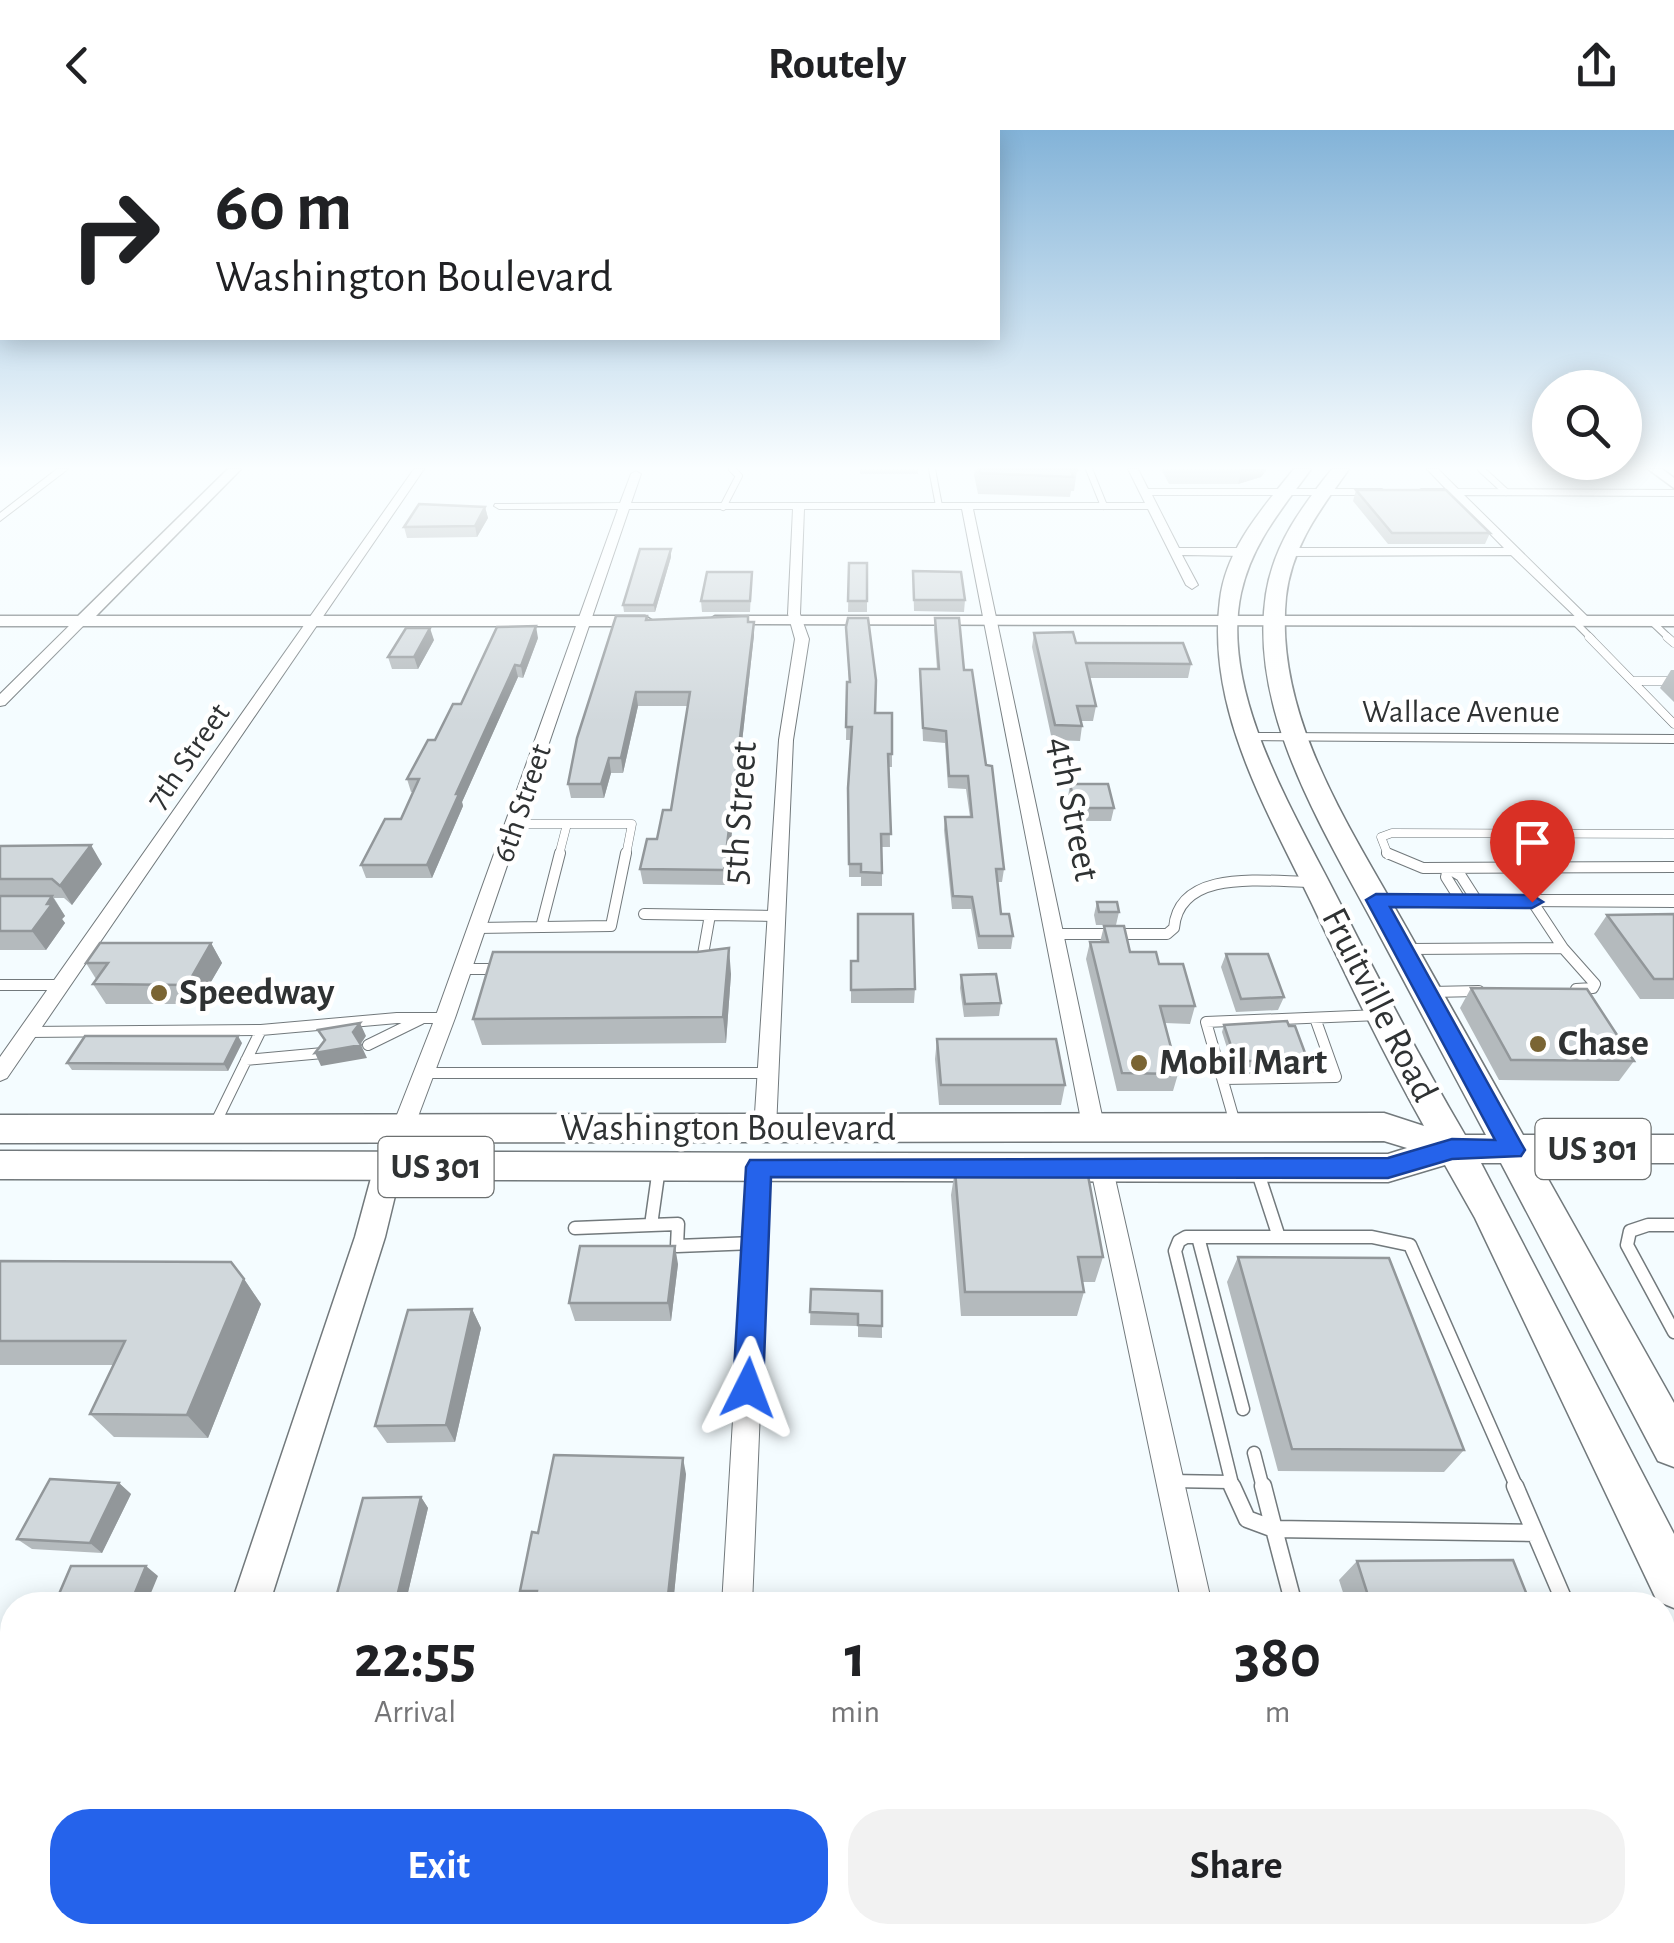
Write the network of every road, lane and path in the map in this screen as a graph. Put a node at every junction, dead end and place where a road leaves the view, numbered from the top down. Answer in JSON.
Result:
{"nodes":[{"id":1,"x":149,"y":554,"type":"edge"},
{"id":2,"x":362,"y":554,"type":"edge"},
{"id":3,"x":609,"y":554,"type":"edge"},
{"id":4,"x":797,"y":554,"type":"edge"},
{"id":5,"x":976,"y":554,"type":"edge"},
{"id":6,"x":1176,"y":554,"type":"edge"},
{"id":7,"x":1243,"y":554,"type":"edge"},
{"id":8,"x":1288,"y":554,"type":"edge"},
{"id":9,"x":1516,"y":554,"type":"edge"},
{"id":10,"x":1192,"y":584,"type":"dead end"},
{"id":11,"x":82,"y":620,"type":"junction"},
{"id":12,"x":797,"y":620,"type":"junction"},
{"id":13,"x":0,"y":621,"type":"edge"},
{"id":14,"x":317,"y":621,"type":"junction"},
{"id":15,"x":587,"y":621,"type":"junction"},
{"id":16,"x":663,"y":621,"type":"edge"},
{"id":17,"x":702,"y":621,"type":"edge"},
{"id":18,"x":991,"y":621,"type":"junction"},
{"id":19,"x":1579,"y":621,"type":"junction"},
{"id":20,"x":1651,"y":621,"type":"junction"},
{"id":21,"x":1674,"y":621,"type":"edge"},
{"id":22,"x":1229,"y":622,"type":"junction"},
{"id":23,"x":1275,"y":622,"type":"junction"},
{"id":24,"x":1674,"y":643,"type":"edge"},
{"id":25,"x":1632,"y":681,"type":"junction"},
{"id":26,"x":1674,"y":681,"type":"edge"},
{"id":27,"x":0,"y":702,"type":"edge"},
{"id":28,"x":1674,"y":724,"type":"edge"},
{"id":29,"x":1249,"y":736,"type":"junction"},
{"id":30,"x":1296,"y":738,"type":"junction"},
{"id":31,"x":1674,"y":739,"type":"edge"},
{"id":32,"x":514,"y":824,"type":"junction"},
{"id":33,"x":567,"y":824,"type":"junction"},
{"id":34,"x":1674,"y":834,"type":"edge"},
{"id":35,"x":1674,"y":867,"type":"edge"},
{"id":36,"x":1448,"y":868,"type":"junction"},
{"id":37,"x":1317,"y":882,"type":"junction"},
{"id":38,"x":1376,"y":900,"type":"junction"},
{"id":39,"x":1469,"y":900,"type":"junction"},
{"id":40,"x":1674,"y":901,"type":"edge"},
{"id":41,"x":1532,"y":902,"type":"junction"},
{"id":42,"x":644,"y":914,"type":"dead end"},
{"id":43,"x":710,"y":915,"type":"junction"},
{"id":44,"x":776,"y":916,"type":"junction"},
{"id":45,"x":541,"y":927,"type":"junction"},
{"id":46,"x":478,"y":928,"type":"junction"},
{"id":47,"x":1054,"y":934,"type":"junction"},
{"id":48,"x":1563,"y":948,"type":"junction"},
{"id":49,"x":1402,"y":949,"type":"junction"},
{"id":50,"x":700,"y":968,"type":"edge"},
{"id":51,"x":462,"y":969,"type":"junction"},
{"id":52,"x":522,"y":969,"type":"edge"},
{"id":53,"x":0,"y":985,"type":"edge"},
{"id":54,"x":62,"y":985,"type":"junction"},
{"id":55,"x":1556,"y":989,"type":"edge"},
{"id":56,"x":1494,"y":990,"type":"edge"},
{"id":57,"x":1425,"y":992,"type":"junction"},
{"id":58,"x":1382,"y":1015,"type":"junction"},
{"id":59,"x":423,"y":1018,"type":"junction"},
{"id":60,"x":445,"y":1018,"type":"junction"},
{"id":61,"x":1315,"y":1018,"type":"junction"},
{"id":62,"x":261,"y":1030,"type":"junction"},
{"id":63,"x":28,"y":1032,"type":"junction"},
{"id":64,"x":368,"y":1046,"type":"dead end"},
{"id":65,"x":322,"y":1053,"type":"edge"},
{"id":66,"x":246,"y":1060,"type":"junction"},
{"id":67,"x":0,"y":1073,"type":"edge"},
{"id":68,"x":768,"y":1073,"type":"junction"},
{"id":69,"x":426,"y":1074,"type":"junction"},
{"id":70,"x":1223,"y":1079,"type":"junction"},
{"id":71,"x":765,"y":1128,"type":"junction"},
{"id":72,"x":1237,"y":1128,"type":"junction"},
{"id":73,"x":0,"y":1129,"type":"edge"},
{"id":74,"x":402,"y":1130,"type":"junction"},
{"id":75,"x":1094,"y":1130,"type":"junction"},
{"id":76,"x":212,"y":1131,"type":"junction"},
{"id":77,"x":1452,"y":1149,"type":"junction"},
{"id":78,"x":1674,"y":1149,"type":"edge"},
{"id":79,"x":1512,"y":1150,"type":"junction"},
{"id":80,"x":0,"y":1165,"type":"edge"},
{"id":81,"x":1101,"y":1165,"type":"junction"},
{"id":82,"x":388,"y":1167,"type":"junction"},
{"id":83,"x":464,"y":1167,"type":"junction"},
{"id":84,"x":659,"y":1167,"type":"junction"},
{"id":85,"x":759,"y":1167,"type":"junction"},
{"id":86,"x":1256,"y":1167,"type":"junction"},
{"id":87,"x":651,"y":1225,"type":"junction"},
{"id":88,"x":1674,"y":1225,"type":"edge"},
{"id":89,"x":575,"y":1228,"type":"dead end"},
{"id":90,"x":1279,"y":1237,"type":"junction"},
{"id":91,"x":1198,"y":1238,"type":"junction"},
{"id":92,"x":755,"y":1243,"type":"junction"},
{"id":93,"x":1674,"y":1332,"type":"edge"},
{"id":94,"x":1243,"y":1409,"type":"dead end"},
{"id":95,"x":1674,"y":1446,"type":"edge"},
{"id":96,"x":1254,"y":1453,"type":"dead end"},
{"id":97,"x":1170,"y":1481,"type":"junction"},
{"id":98,"x":1230,"y":1482,"type":"junction"},
{"id":99,"x":1274,"y":1529,"type":"junction"},
{"id":100,"x":1535,"y":1532,"type":"junction"},
{"id":101,"x":1674,"y":1584,"type":"edge"},
{"id":102,"x":254,"y":1592,"type":"edge"},
{"id":103,"x":737,"y":1592,"type":"edge"},
{"id":104,"x":1194,"y":1592,"type":"edge"},
{"id":105,"x":1291,"y":1592,"type":"edge"},
{"id":106,"x":1560,"y":1592,"type":"edge"}],
"edges":[{"from":1,"to":11,"type":"street"},
{"from":2,"to":14,"type":"street","name":"7th Street"},
{"from":3,"to":15,"type":"street","name":"6th Street"},
{"from":4,"to":12,"type":"street","name":"5th Street"},
{"from":5,"to":18,"type":"street","name":"4th Street"},
{"from":6,"to":10,"type":"street"},
{"from":7,"to":22,"type":"main road","name":"Fruitville Road"},
{"from":8,"to":23,"type":"main road","name":"Fruitville Road"},
{"from":9,"to":19,"type":"street"},
{"from":11,"to":13,"type":"street"},
{"from":11,"to":14,"type":"street"},
{"from":11,"to":27,"type":"street"},
{"from":12,"to":17,"type":"street"},
{"from":12,"to":18,"type":"street"},
{"from":12,"to":44,"type":"street","name":"5th Street"},
{"from":14,"to":15,"type":"street"},
{"from":14,"to":54,"type":"street","name":"7th Street"},
{"from":15,"to":16,"type":"street"},
{"from":15,"to":32,"type":"street","name":"6th Street"},
{"from":18,"to":22,"type":"street"},
{"from":18,"to":47,"type":"street","name":"4th Street"},
{"from":19,"to":20,"type":"street"},
{"from":19,"to":23,"type":"street"},
{"from":19,"to":25,"type":"lane"},
{"from":20,"to":21,"type":"street"},
{"from":20,"to":24,"type":"lane"},
{"from":22,"to":23,"type":"street"},
{"from":22,"to":29,"type":"main road","name":"Fruitville Road"},
{"from":23,"to":30,"type":"main road","name":"Fruitville Road"},
{"from":25,"to":26,"type":"lane"},
{"from":25,"to":28,"type":"lane"},
{"from":29,"to":30,"type":"street","name":"Wallace Avenue"},
{"from":29,"to":37,"type":"main road","name":"Fruitville Road"},
{"from":30,"to":31,"type":"street","name":"Wallace Avenue"},
{"from":30,"to":38,"type":"main road","name":"Fruitville Road"},
{"from":32,"to":33,"type":"lane"},
{"from":32,"to":46,"type":"street","name":"6th Street"},
{"from":33,"to":45,"type":"lane"},
{"from":33,"to":45,"type":"lane"},
{"from":34,"to":36,"type":"lane"},
{"from":35,"to":36,"type":"lane"},
{"from":36,"to":39,"type":"lane"},
{"from":36,"to":39,"type":"lane"},
{"from":37,"to":47,"type":"lane"},
{"from":37,"to":58,"type":"main road","name":"Fruitville Road"},
{"from":38,"to":39,"type":"street"},
{"from":38,"to":49,"type":"main road","name":"Fruitville Road"},
{"from":39,"to":41,"type":"street"},
{"from":40,"to":41,"type":"street"},
{"from":41,"to":48,"type":"lane"},
{"from":42,"to":43,"type":"lane"},
{"from":43,"to":44,"type":"lane"},
{"from":43,"to":50,"type":"lane"},
{"from":44,"to":68,"type":"street","name":"5th Street"},
{"from":45,"to":46,"type":"lane"},
{"from":46,"to":51,"type":"street","name":"6th Street"},
{"from":47,"to":75,"type":"street","name":"4th Street"},
{"from":48,"to":49,"type":"lane"},
{"from":48,"to":55,"type":"lane"},
{"from":49,"to":57,"type":"main road","name":"Fruitville Road"},
{"from":51,"to":52,"type":"lane"},
{"from":51,"to":60,"type":"street","name":"6th Street"},
{"from":53,"to":54,"type":"lane"},
{"from":54,"to":63,"type":"street","name":"7th Street"},
{"from":56,"to":57,"type":"lane"},
{"from":57,"to":79,"type":"main road","name":"Fruitville Road"},
{"from":58,"to":61,"type":"lane"},
{"from":58,"to":77,"type":"main road","name":"Fruitville Road"},
{"from":59,"to":60,"type":"lane"},
{"from":59,"to":62,"type":"lane"},
{"from":59,"to":64,"type":"lane"},
{"from":60,"to":69,"type":"street","name":"6th Street"},
{"from":61,"to":70,"type":"lane"},
{"from":61,"to":70,"type":"lane"},
{"from":62,"to":63,"type":"lane"},
{"from":62,"to":66,"type":"lane"},
{"from":63,"to":67,"type":"street","name":"7th Street"},
{"from":65,"to":66,"type":"lane"},
{"from":66,"to":76,"type":"lane"},
{"from":68,"to":69,"type":"lane"},
{"from":68,"to":71,"type":"street","name":"5th Street"},
{"from":69,"to":74,"type":"street","name":"6th Street"},
{"from":70,"to":72,"type":"lane"},
{"from":71,"to":74,"type":"main road","name":"Washington Boulevard","number":"US 301"},
{"from":71,"to":75,"type":"main road","name":"Washington Boulevard","number":"US 301"},
{"from":71,"to":83,"type":"main road"},
{"from":72,"to":75,"type":"main road","name":"Washington Boulevard","number":"US 301"},
{"from":72,"to":77,"type":"main road","name":"Washington Boulevard","number":"US 301"},
{"from":73,"to":76,"type":"main road","name":"Washington Boulevard","number":"US 301"},
{"from":74,"to":76,"type":"main road","name":"Washington Boulevard","number":"US 301"},
{"from":77,"to":79,"type":"main road","name":"Washington Boulevard","number":"US 301"},
{"from":77,"to":86,"type":"main road","name":"Washington Boulevard","number":"US 301"},
{"from":77,"to":101,"type":"main road","name":"Fruitville Road"},
{"from":78,"to":79,"type":"main road","name":"Washington Boulevard","number":"US 301"},
{"from":79,"to":95,"type":"main road","name":"Fruitville Road"},
{"from":80,"to":82,"type":"main road","name":"Washington Boulevard","number":"US 301"},
{"from":81,"to":85,"type":"main road","name":"Washington Boulevard","number":"US 301"},
{"from":81,"to":86,"type":"main road","name":"Washington Boulevard","number":"US 301"},
{"from":81,"to":97,"type":"street"},
{"from":82,"to":83,"type":"main road","name":"Washington Boulevard","number":"US 301"},
{"from":82,"to":102,"type":"street"},
{"from":83,"to":84,"type":"main road","name":"Washington Boulevard","number":"US 301"},
{"from":84,"to":85,"type":"main road","name":"Washington Boulevard","number":"US 301"},
{"from":84,"to":87,"type":"lane"},
{"from":85,"to":92,"type":"street"},
{"from":86,"to":90,"type":"lane"},
{"from":87,"to":89,"type":"lane"},
{"from":87,"to":92,"type":"lane"},
{"from":88,"to":93,"type":"lane"},
{"from":90,"to":91,"type":"lane"},
{"from":90,"to":100,"type":"lane"},
{"from":91,"to":94,"type":"lane"},
{"from":91,"to":98,"type":"lane"},
{"from":92,"to":103,"type":"street"},
{"from":96,"to":99,"type":"lane"},
{"from":97,"to":98,"type":"lane"},
{"from":97,"to":104,"type":"street"},
{"from":98,"to":99,"type":"lane"},
{"from":99,"to":100,"type":"lane"},
{"from":99,"to":105,"type":"lane"},
{"from":100,"to":106,"type":"lane"}]}
